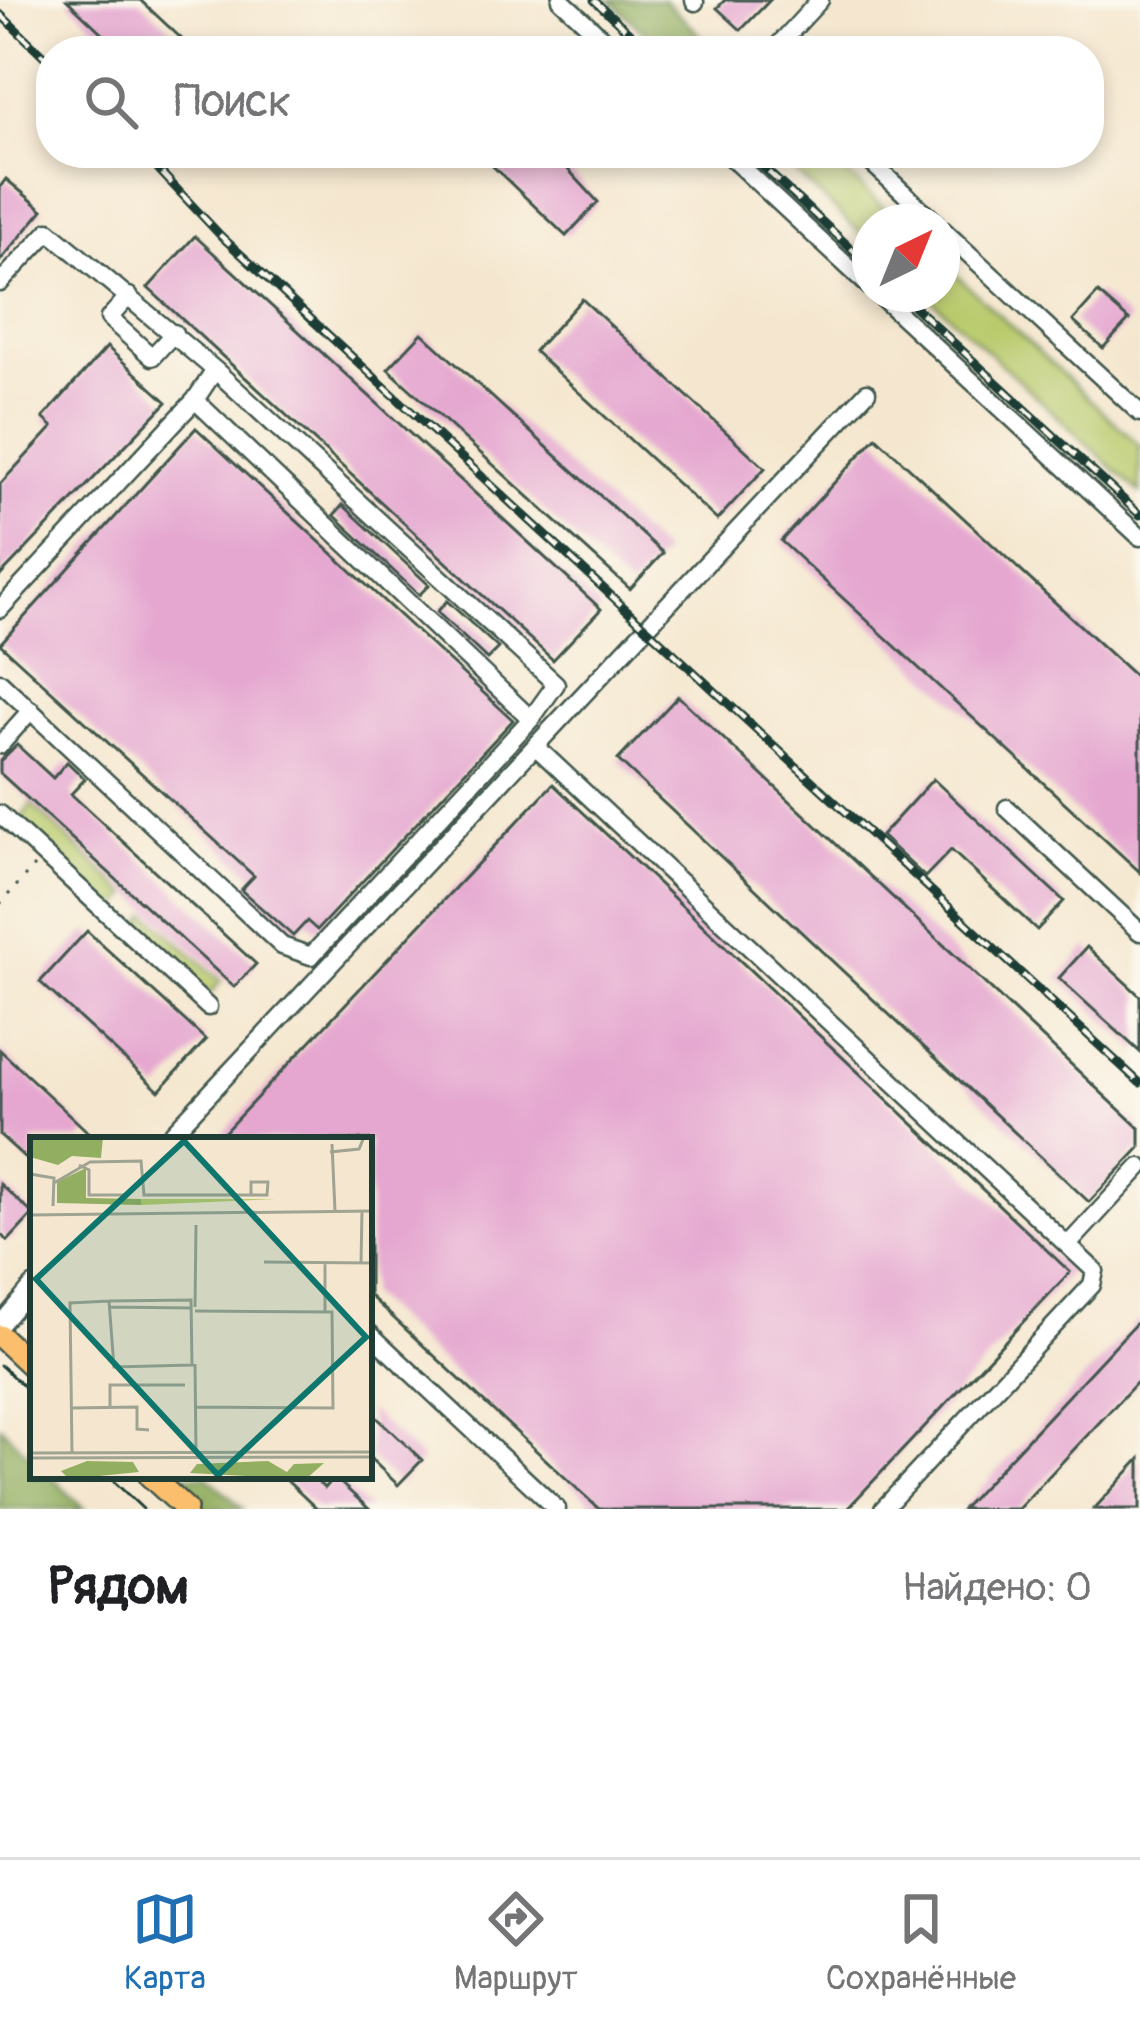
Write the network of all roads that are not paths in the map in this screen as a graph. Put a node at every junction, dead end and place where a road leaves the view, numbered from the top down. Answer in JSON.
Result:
{"nodes":[{"id":1,"x":561,"y":0,"type":"edge"},
{"id":2,"x":820,"y":0,"type":"edge"},
{"id":3,"x":600,"y":36,"type":"edge"},
{"id":4,"x":787,"y":36,"type":"edge"},
{"id":5,"x":742,"y":168,"type":"edge"},
{"id":6,"x":877,"y":168,"type":"edge"},
{"id":7,"x":916,"y":204,"type":"edge"},
{"id":8,"x":960,"y":246,"type":"edge"},
{"id":9,"x":852,"y":270,"type":"edge"},
{"id":10,"x":0,"y":283,"type":"edge"},
{"id":11,"x":129,"y":296,"type":"junction"},
{"id":12,"x":897,"y":312,"type":"edge"},
{"id":13,"x":174,"y":333,"type":"junction"},
{"id":14,"x":215,"y":370,"type":"junction"},
{"id":15,"x":867,"y":392,"type":"dead end"},
{"id":16,"x":195,"y":400,"type":"junction"},
{"id":17,"x":1140,"y":413,"type":"edge"},
{"id":18,"x":1140,"y":537,"type":"edge"},
{"id":19,"x":0,"y":609,"type":"edge"},
{"id":20,"x":0,"y":682,"type":"edge"},
{"id":21,"x":31,"y":710,"type":"junction"},
{"id":22,"x":531,"y":719,"type":"junction"},
{"id":23,"x":0,"y":745,"type":"edge"},
{"id":24,"x":536,"y":746,"type":"junction"},
{"id":25,"x":1007,"y":808,"type":"dead end"},
{"id":26,"x":0,"y":814,"type":"edge"},
{"id":27,"x":1140,"y":932,"type":"edge"},
{"id":28,"x":208,"y":1007,"type":"dead end"},
{"id":29,"x":169,"y":1137,"type":"edge"},
{"id":30,"x":1140,"y":1167,"type":"edge"},
{"id":31,"x":1068,"y":1246,"type":"junction"},
{"id":32,"x":30,"y":1290,"type":"edge"},
{"id":33,"x":0,"y":1325,"type":"edge"},
{"id":34,"x":0,"y":1336,"type":"edge"},
{"id":35,"x":372,"y":1336,"type":"edge"},
{"id":36,"x":30,"y":1364,"type":"edge"},
{"id":37,"x":153,"y":1479,"type":"edge"},
{"id":38,"x":186,"y":1509,"type":"edge"},
{"id":39,"x":557,"y":1509,"type":"edge"},
{"id":40,"x":883,"y":1509,"type":"edge"}],
"edges":[{"from":1,"to":3,"type":"lane"},
{"from":2,"to":4,"type":"lane"},
{"from":5,"to":9,"type":"lane"},
{"from":6,"to":7,"type":"lane"},
{"from":8,"to":17,"type":"lane"},
{"from":10,"to":11,"type":"lane"},
{"from":11,"to":13,"type":"lane"},
{"from":11,"to":13,"type":"lane"},
{"from":12,"to":18,"type":"lane"},
{"from":13,"to":14,"type":"lane"},
{"from":14,"to":16,"type":"lane"},
{"from":14,"to":22,"type":"lane"},
{"from":15,"to":24,"type":"lane"},
{"from":16,"to":19,"type":"lane"},
{"from":16,"to":22,"type":"lane"},
{"from":20,"to":21,"type":"lane"},
{"from":21,"to":22,"type":"lane"},
{"from":21,"to":23,"type":"lane"},
{"from":24,"to":29,"type":"lane"},
{"from":24,"to":31,"type":"lane"},
{"from":25,"to":27,"type":"lane"},
{"from":26,"to":28,"type":"lane"},
{"from":30,"to":31,"type":"lane"},
{"from":31,"to":40,"type":"lane"},
{"from":32,"to":33,"type":"lane"},
{"from":34,"to":36,"type":"main road"},
{"from":35,"to":39,"type":"lane"},
{"from":37,"to":38,"type":"main road"}]}
